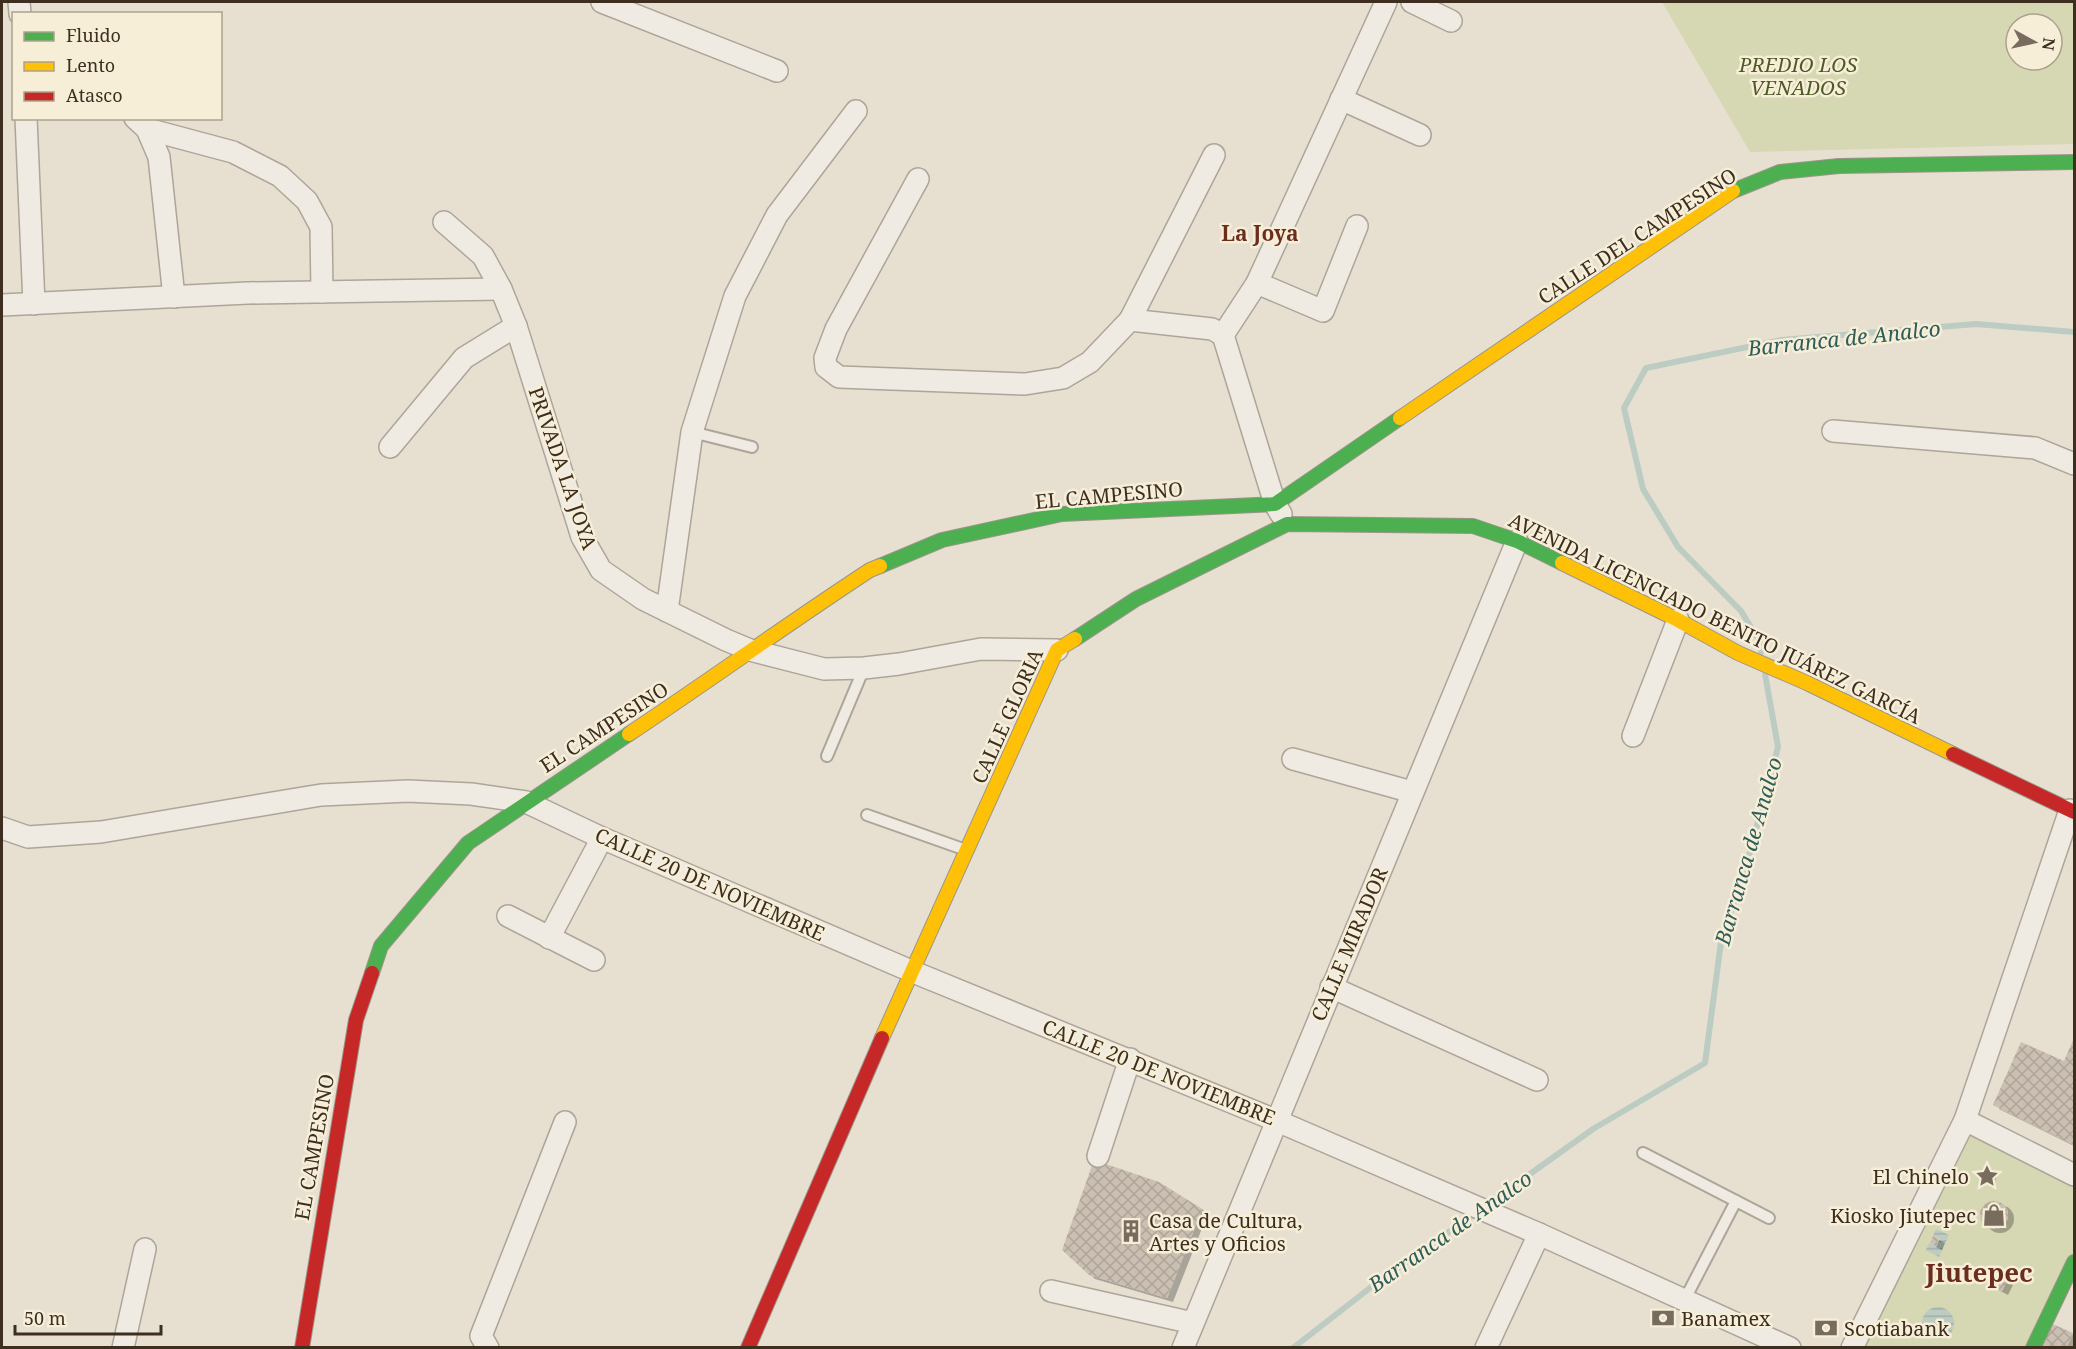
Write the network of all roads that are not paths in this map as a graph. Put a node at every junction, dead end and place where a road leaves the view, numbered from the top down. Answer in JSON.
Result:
{"nodes":[{"id":1,"x":603,"y":2,"type":"edge"},
{"id":2,"x":1386,"y":2,"type":"edge"},
{"id":3,"x":1412,"y":2,"type":"edge"},
{"id":4,"x":1451,"y":21,"type":"dead end"},
{"id":5,"x":777,"y":70,"type":"dead end"},
{"id":6,"x":1341,"y":99,"type":"junction"},
{"id":7,"x":856,"y":111,"type":"dead end"},
{"id":8,"x":26,"y":120,"type":"edge"},
{"id":9,"x":141,"y":124,"type":"edge"},
{"id":10,"x":1419,"y":135,"type":"dead end"},
{"id":11,"x":1214,"y":155,"type":"dead end"},
{"id":12,"x":2074,"y":162,"type":"edge"},
{"id":13,"x":918,"y":179,"type":"dead end"},
{"id":14,"x":444,"y":222,"type":"dead end"},
{"id":15,"x":1357,"y":226,"type":"dead end"},
{"id":16,"x":1257,"y":284,"type":"junction"},
{"id":17,"x":501,"y":289,"type":"junction"},
{"id":18,"x":322,"y":292,"type":"junction"},
{"id":19,"x":174,"y":297,"type":"junction"},
{"id":20,"x":34,"y":304,"type":"junction"},
{"id":21,"x":2,"y":305,"type":"edge"},
{"id":22,"x":1130,"y":320,"type":"junction"},
{"id":23,"x":516,"y":326,"type":"junction"},
{"id":24,"x":1222,"y":335,"type":"junction"},
{"id":25,"x":1833,"y":431,"type":"dead end"},
{"id":26,"x":692,"y":432,"type":"junction"},
{"id":27,"x":390,"y":447,"type":"dead end"},
{"id":28,"x":752,"y":447,"type":"dead end"},
{"id":29,"x":2074,"y":464,"type":"edge"},
{"id":30,"x":1275,"y":504,"type":"junction"},
{"id":31,"x":1287,"y":524,"type":"junction"},
{"id":32,"x":1517,"y":541,"type":"junction"},
{"id":33,"x":667,"y":611,"type":"junction"},
{"id":34,"x":1678,"y":620,"type":"junction"},
{"id":35,"x":750,"y":650,"type":"junction"},
{"id":36,"x":1057,"y":651,"type":"junction"},
{"id":37,"x":864,"y":668,"type":"junction"},
{"id":38,"x":1633,"y":736,"type":"dead end"},
{"id":39,"x":827,"y":756,"type":"dead end"},
{"id":40,"x":1293,"y":759,"type":"dead end"},
{"id":41,"x":1412,"y":792,"type":"junction"},
{"id":42,"x":526,"y":802,"type":"junction"},
{"id":43,"x":2072,"y":811,"type":"edge"},
{"id":44,"x":867,"y":815,"type":"dead end"},
{"id":45,"x":2,"y":828,"type":"edge"},
{"id":46,"x":602,"y":838,"type":"junction"},
{"id":47,"x":968,"y":851,"type":"junction"},
{"id":48,"x":508,"y":916,"type":"dead end"},
{"id":49,"x":549,"y":938,"type":"junction"},
{"id":50,"x":594,"y":960,"type":"dead end"},
{"id":51,"x":911,"y":972,"type":"junction"},
{"id":52,"x":1331,"y":987,"type":"junction"},
{"id":53,"x":1130,"y":1059,"type":"junction"},
{"id":54,"x":1537,"y":1080,"type":"dead end"},
{"id":55,"x":1275,"y":1120,"type":"junction"},
{"id":56,"x":1965,"y":1120,"type":"junction"},
{"id":57,"x":566,"y":1122,"type":"dead end"},
{"id":58,"x":1643,"y":1153,"type":"dead end"},
{"id":59,"x":1098,"y":1156,"type":"dead end"},
{"id":60,"x":2074,"y":1175,"type":"edge"},
{"id":61,"x":1736,"y":1201,"type":"junction"},
{"id":62,"x":1769,"y":1218,"type":"dead end"},
{"id":63,"x":1539,"y":1234,"type":"junction"},
{"id":64,"x":145,"y":1249,"type":"dead end"},
{"id":65,"x":2074,"y":1262,"type":"edge"},
{"id":66,"x":1051,"y":1291,"type":"dead end"},
{"id":67,"x":1685,"y":1299,"type":"junction"},
{"id":68,"x":2051,"y":1309,"type":"junction"},
{"id":69,"x":2067,"y":1317,"type":"dead end"},
{"id":70,"x":1193,"y":1323,"type":"junction"},
{"id":71,"x":123,"y":1347,"type":"edge"},
{"id":72,"x":302,"y":1347,"type":"edge"},
{"id":73,"x":488,"y":1347,"type":"edge"},
{"id":74,"x":748,"y":1347,"type":"edge"},
{"id":75,"x":1182,"y":1347,"type":"edge"},
{"id":76,"x":1486,"y":1347,"type":"edge"},
{"id":77,"x":1790,"y":1347,"type":"edge"},
{"id":78,"x":1852,"y":1347,"type":"edge"},
{"id":79,"x":2033,"y":1347,"type":"edge"}],
"edges":[{"from":1,"to":5,"type":"street"},
{"from":2,"to":6,"type":"street"},
{"from":3,"to":4,"type":"street"},
{"from":6,"to":10,"type":"street"},
{"from":6,"to":16,"type":"street"},
{"from":7,"to":26,"type":"street"},
{"from":8,"to":20,"type":"street"},
{"from":9,"to":18,"type":"street"},
{"from":9,"to":19,"type":"street"},
{"from":11,"to":22,"type":"street"},
{"from":12,"to":30,"type":"street","name":"CALLE DEL CAMPESINO"},
{"from":13,"to":22,"type":"street"},
{"from":14,"to":17,"type":"street","name":"PRIVADA LA JOYA"},
{"from":15,"to":16,"type":"street"},
{"from":16,"to":24,"type":"street"},
{"from":17,"to":18,"type":"street"},
{"from":17,"to":23,"type":"street","name":"PRIVADA LA JOYA"},
{"from":18,"to":19,"type":"street"},
{"from":19,"to":20,"type":"street"},
{"from":20,"to":21,"type":"street"},
{"from":22,"to":24,"type":"street"},
{"from":23,"to":27,"type":"street"},
{"from":23,"to":33,"type":"street","name":"PRIVADA LA JOYA"},
{"from":24,"to":30,"type":"street"},
{"from":25,"to":29,"type":"street"},
{"from":26,"to":28,"type":"lane"},
{"from":26,"to":33,"type":"street"},
{"from":30,"to":31,"type":"street"},
{"from":30,"to":35,"type":"street","name":"EL CAMPESINO"},
{"from":31,"to":32,"type":"street","name":"AVENIDA LICENCIADO BENITO JUÁREZ GARCÍA"},
{"from":31,"to":36,"type":"street","name":"CALLE GLORIA"},
{"from":32,"to":34,"type":"street","name":"AVENIDA LICENCIADO BENITO JUÁREZ GARCÍA"},
{"from":32,"to":41,"type":"street","name":"CALLE MIRADOR"},
{"from":33,"to":35,"type":"street","name":"PRIVADA LA JOYA"},
{"from":34,"to":38,"type":"street"},
{"from":34,"to":43,"type":"street","name":"AVENIDA LICENCIADO BENITO JUÁREZ GARCÍA"},
{"from":35,"to":37,"type":"street","name":"PRIVADA LA JOYA"},
{"from":35,"to":42,"type":"street","name":"EL CAMPESINO"},
{"from":36,"to":37,"type":"street","name":"PRIVADA LA JOYA"},
{"from":36,"to":47,"type":"street","name":"CALLE GLORIA"},
{"from":37,"to":39,"type":"lane"},
{"from":40,"to":41,"type":"street"},
{"from":41,"to":52,"type":"street","name":"CALLE MIRADOR"},
{"from":42,"to":45,"type":"street","name":"CALLE 20 DE NOVIEMBRE"},
{"from":42,"to":46,"type":"street","name":"CALLE 20 DE NOVIEMBRE"},
{"from":42,"to":72,"type":"street","name":"EL CAMPESINO"},
{"from":43,"to":56,"type":"street"},
{"from":44,"to":47,"type":"lane"},
{"from":46,"to":49,"type":"street"},
{"from":46,"to":51,"type":"street","name":"CALLE 20 DE NOVIEMBRE"},
{"from":47,"to":51,"type":"street","name":"CALLE GLORIA"},
{"from":48,"to":49,"type":"street"},
{"from":49,"to":50,"type":"street"},
{"from":51,"to":53,"type":"street","name":"CALLE 20 DE NOVIEMBRE"},
{"from":51,"to":74,"type":"street","name":"CALLE GLORIA"},
{"from":52,"to":54,"type":"street"},
{"from":52,"to":55,"type":"street","name":"CALLE MIRADOR"},
{"from":53,"to":55,"type":"street","name":"CALLE 20 DE NOVIEMBRE"},
{"from":53,"to":59,"type":"street"},
{"from":55,"to":63,"type":"street","name":"CALLE 20 DE NOVIEMBRE"},
{"from":55,"to":70,"type":"street","name":"CALLE MIRADOR"},
{"from":56,"to":60,"type":"street"},
{"from":56,"to":78,"type":"street"},
{"from":57,"to":73,"type":"street"},
{"from":58,"to":61,"type":"lane"},
{"from":61,"to":62,"type":"lane"},
{"from":61,"to":67,"type":"lane"},
{"from":63,"to":67,"type":"street","name":"CALLE 20 DE NOVIEMBRE"},
{"from":63,"to":76,"type":"street"},
{"from":64,"to":71,"type":"street"},
{"from":65,"to":68,"type":"street"},
{"from":66,"to":70,"type":"street"},
{"from":67,"to":77,"type":"street","name":"CALLE 20 DE NOVIEMBRE"},
{"from":68,"to":69,"type":"street"},
{"from":68,"to":79,"type":"street"},
{"from":70,"to":75,"type":"street","name":"CALLE MIRADOR"}]}
